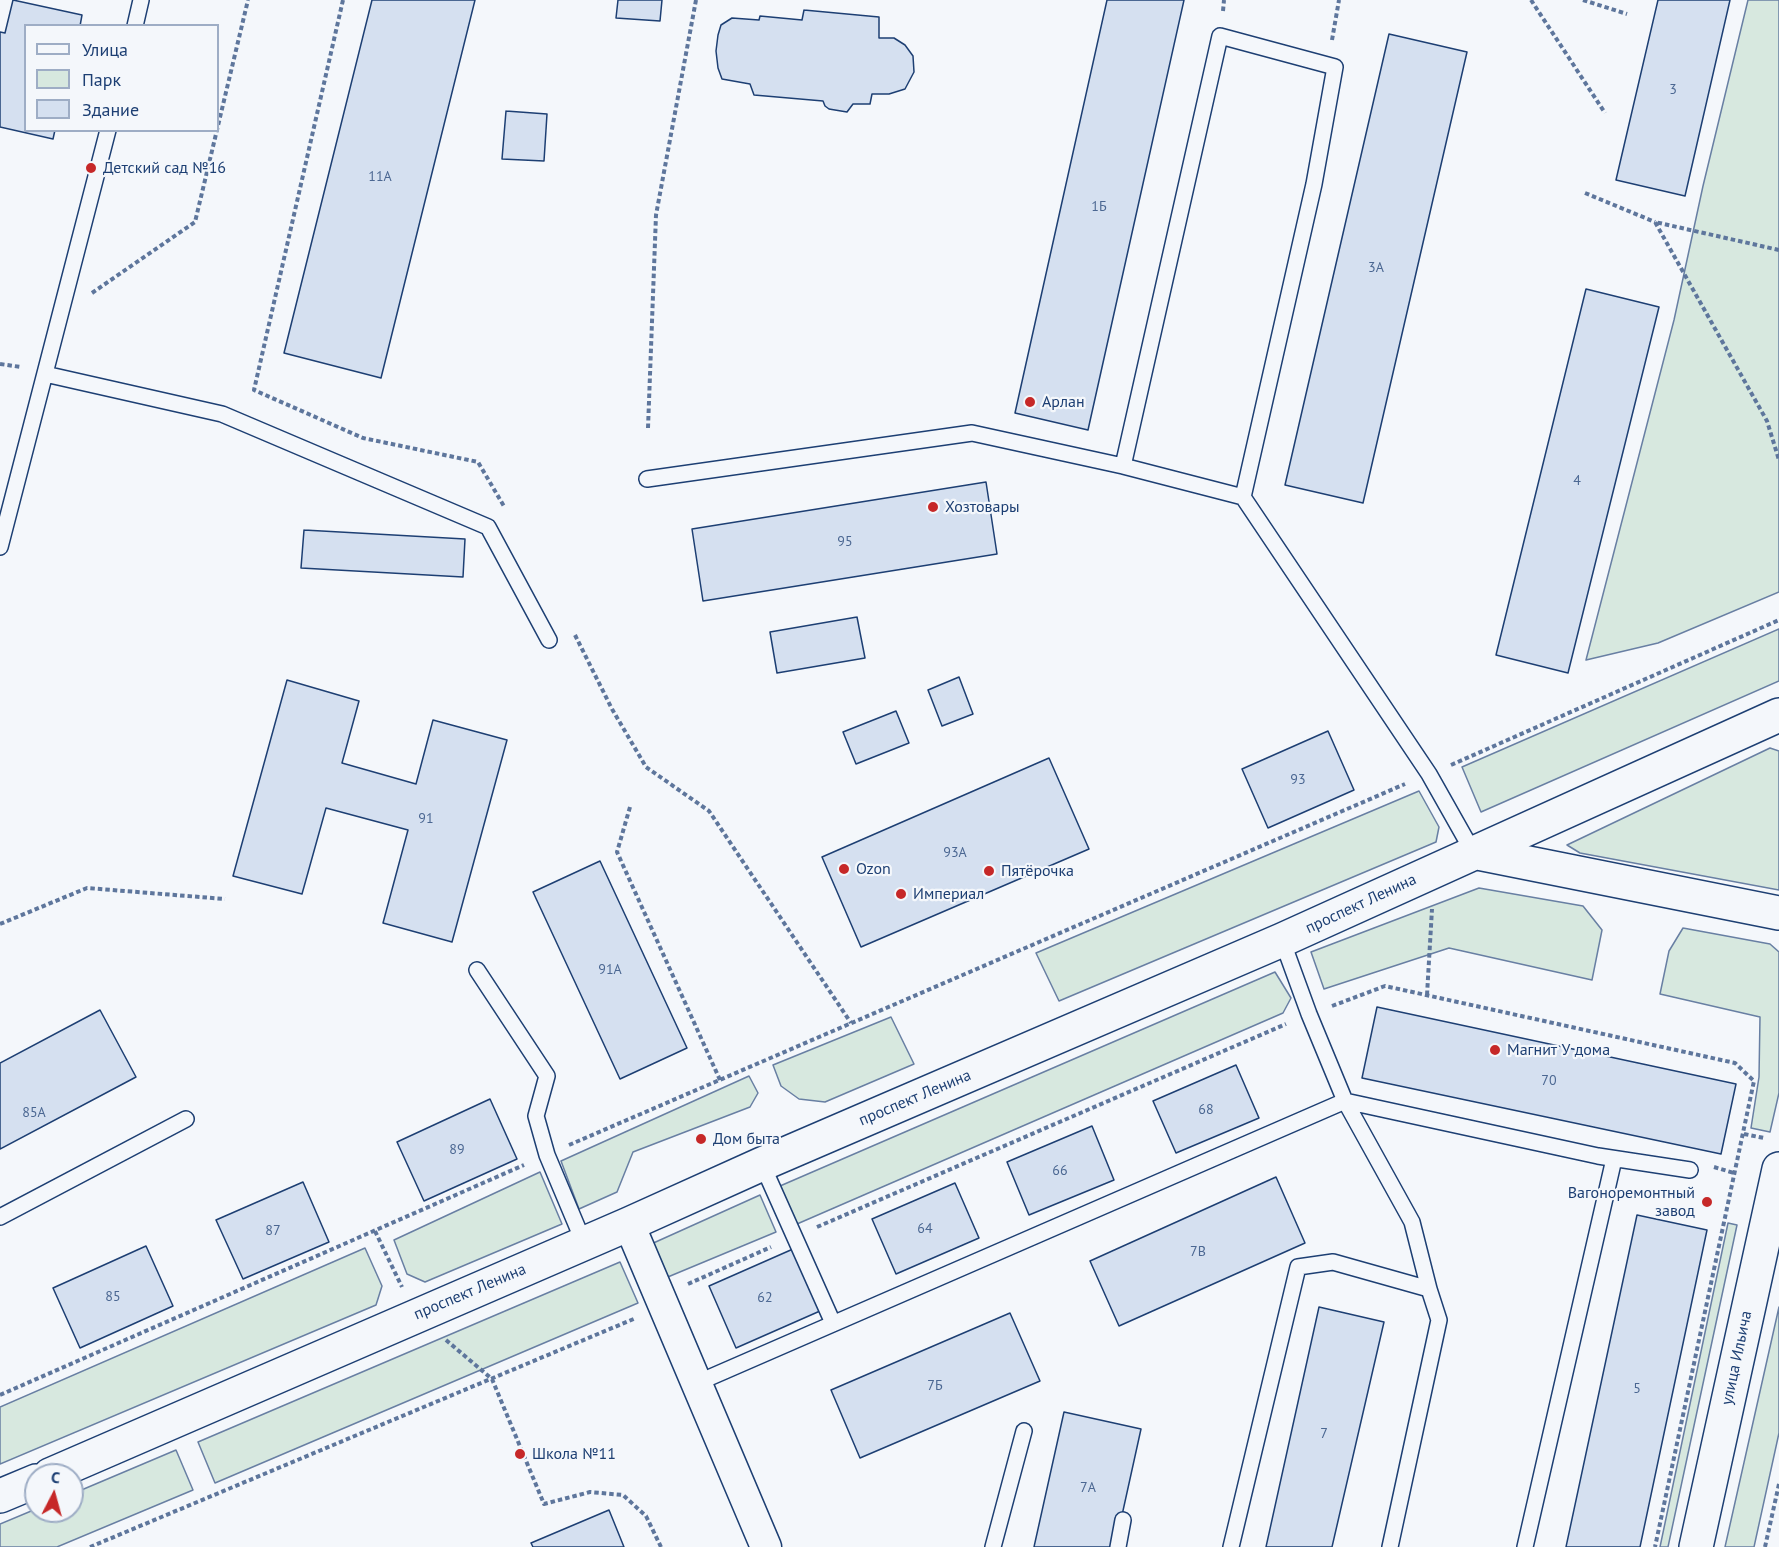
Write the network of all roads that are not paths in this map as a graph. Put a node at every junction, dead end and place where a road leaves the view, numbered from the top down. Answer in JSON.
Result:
{"nodes":[{"id":1,"x":141,"y":0,"type":"edge"},
{"id":2,"x":135,"y":24,"type":"edge"},
{"id":3,"x":107,"y":132,"type":"edge"},
{"id":4,"x":45,"y":374,"type":"junction"},
{"id":5,"x":1123,"y":466,"type":"junction"},
{"id":6,"x":647,"y":479,"type":"dead end"},
{"id":7,"x":1243,"y":497,"type":"junction"},
{"id":8,"x":0,"y":547,"type":"edge"},
{"id":9,"x":549,"y":640,"type":"dead end"},
{"id":10,"x":1779,"y":715,"type":"edge"},
{"id":11,"x":1473,"y":852,"type":"junction"},
{"id":12,"x":1779,"y":913,"type":"edge"},
{"id":13,"x":1282,"y":940,"type":"junction"},
{"id":14,"x":477,"y":970,"type":"dead end"},
{"id":15,"x":1346,"y":1101,"type":"junction"},
{"id":16,"x":186,"y":1119,"type":"dead end"},
{"id":17,"x":1614,"y":1159,"type":"junction"},
{"id":18,"x":762,"y":1164,"type":"junction"},
{"id":19,"x":1779,"y":1169,"type":"edge"},
{"id":20,"x":1690,"y":1170,"type":"dead end"},
{"id":21,"x":0,"y":1216,"type":"edge"},
{"id":22,"x":629,"y":1224,"type":"junction"},
{"id":23,"x":584,"y":1243,"type":"junction"},
{"id":24,"x":1429,"y":1289,"type":"junction"},
{"id":25,"x":833,"y":1323,"type":"junction"},
{"id":26,"x":697,"y":1383,"type":"junction"},
{"id":27,"x":1024,"y":1431,"type":"dead end"},
{"id":28,"x":78,"y":1463,"type":"edge"},
{"id":29,"x":24,"y":1486,"type":"edge"},
{"id":30,"x":0,"y":1497,"type":"edge"},
{"id":31,"x":1123,"y":1520,"type":"dead end"},
{"id":32,"x":766,"y":1547,"type":"edge"},
{"id":33,"x":993,"y":1547,"type":"edge"},
{"id":34,"x":1118,"y":1547,"type":"edge"},
{"id":35,"x":1231,"y":1547,"type":"edge"},
{"id":36,"x":1390,"y":1547,"type":"edge"},
{"id":37,"x":1525,"y":1547,"type":"edge"},
{"id":38,"x":1696,"y":1547,"type":"edge"}],
"edges":[{"from":1,"to":2,"type":"lane"},
{"from":3,"to":4,"type":"lane"},
{"from":4,"to":8,"type":"lane"},
{"from":4,"to":9,"type":"lane"},
{"from":5,"to":6,"type":"lane"},
{"from":5,"to":7,"type":"lane"},
{"from":5,"to":7,"type":"lane"},
{"from":7,"to":11,"type":"lane"},
{"from":10,"to":11,"type":"street","name":"проспект Ленина"},
{"from":11,"to":12,"type":"street"},
{"from":11,"to":13,"type":"street","name":"проспект Ленина"},
{"from":13,"to":15,"type":"lane"},
{"from":13,"to":18,"type":"street","name":"проспект Ленина"},
{"from":14,"to":23,"type":"lane"},
{"from":15,"to":17,"type":"lane"},
{"from":15,"to":24,"type":"lane"},
{"from":15,"to":25,"type":"lane"},
{"from":16,"to":21,"type":"lane"},
{"from":17,"to":20,"type":"lane"},
{"from":17,"to":37,"type":"lane"},
{"from":18,"to":22,"type":"street","name":"проспект Ленина"},
{"from":18,"to":25,"type":"lane"},
{"from":19,"to":38,"type":"street","name":"улица Ильича"},
{"from":22,"to":23,"type":"street","name":"проспект Ленина"},
{"from":22,"to":26,"type":"street"},
{"from":23,"to":28,"type":"street","name":"проспект Ленина"},
{"from":24,"to":35,"type":"lane"},
{"from":24,"to":36,"type":"lane"},
{"from":25,"to":26,"type":"lane"},
{"from":26,"to":32,"type":"street"},
{"from":27,"to":33,"type":"lane"},
{"from":29,"to":30,"type":"street"},
{"from":31,"to":34,"type":"lane"}]}
